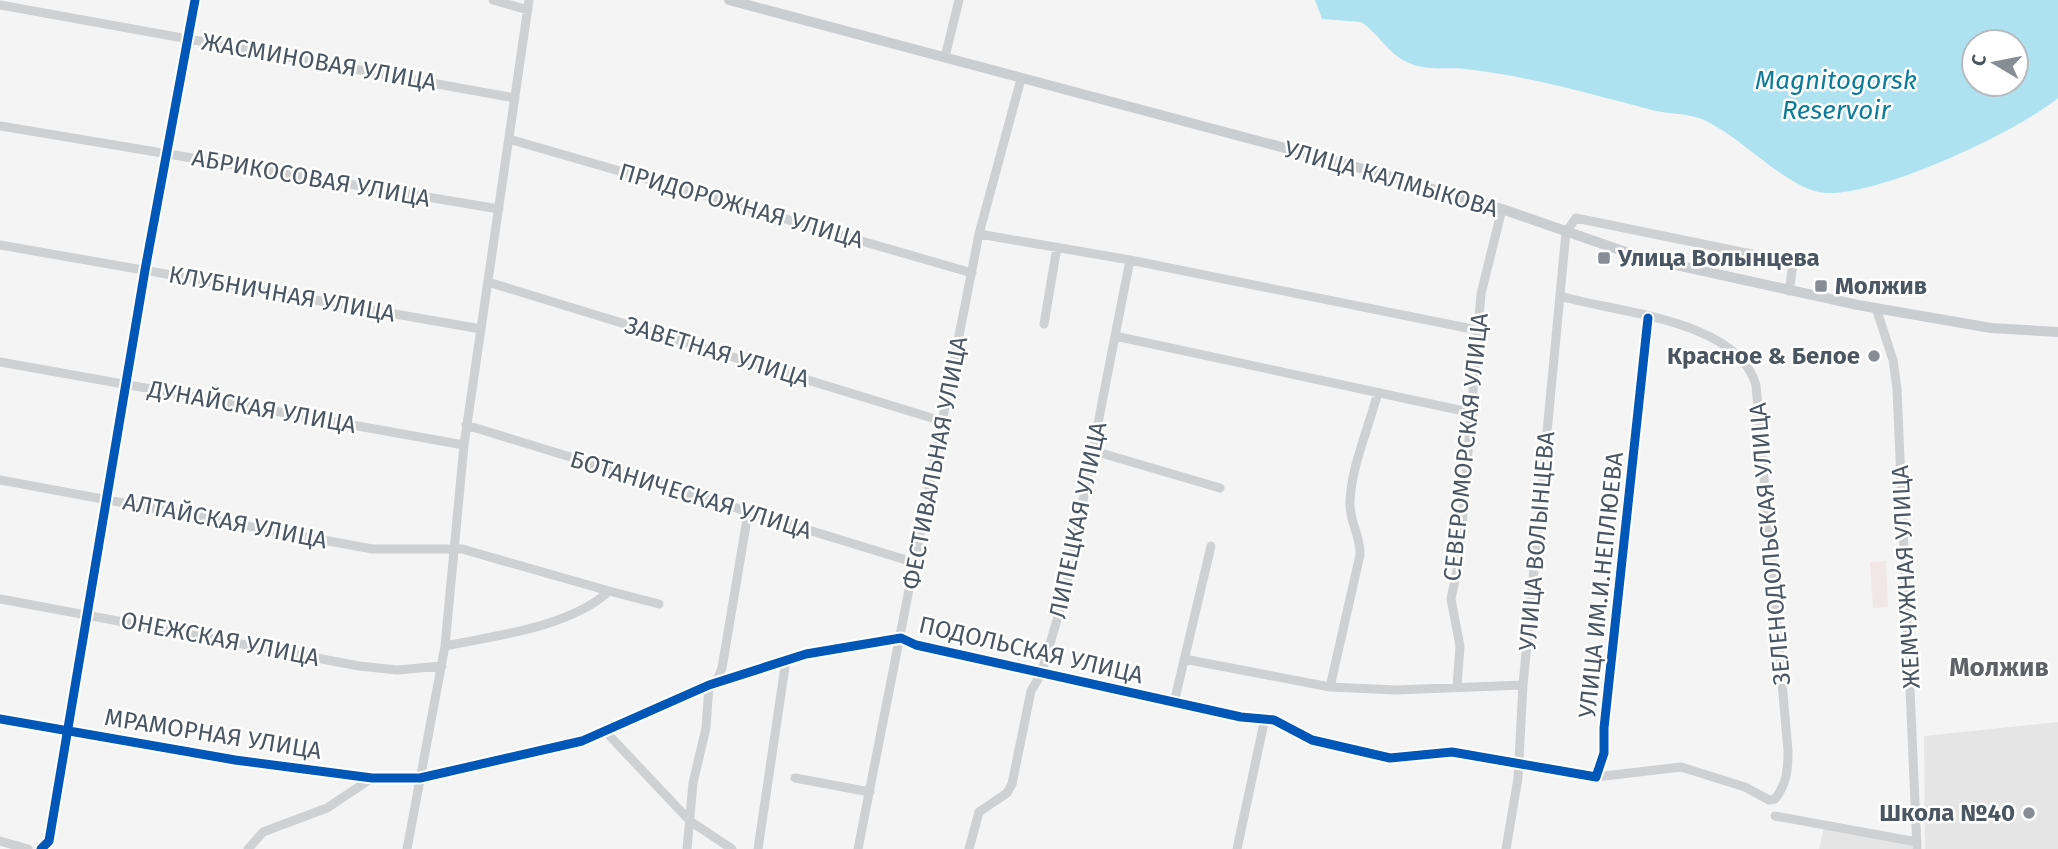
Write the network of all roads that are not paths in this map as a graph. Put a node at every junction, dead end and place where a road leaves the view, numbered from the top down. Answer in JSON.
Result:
{"nodes":[{"id":1,"x":195,"y":0,"type":"edge"},
{"id":2,"x":493,"y":0,"type":"edge"},
{"id":3,"x":729,"y":0,"type":"edge"},
{"id":4,"x":959,"y":0,"type":"edge"},
{"id":5,"x":0,"y":5,"type":"edge"},
{"id":6,"x":528,"y":5,"type":"edge"},
{"id":7,"x":188,"y":39,"type":"junction"},
{"id":8,"x":945,"y":57,"type":"junction"},
{"id":9,"x":1021,"y":79,"type":"junction"},
{"id":10,"x":515,"y":98,"type":"junction"},
{"id":11,"x":0,"y":126,"type":"edge"},
{"id":12,"x":509,"y":139,"type":"junction"},
{"id":13,"x":167,"y":154,"type":"junction"},
{"id":14,"x":499,"y":209,"type":"junction"},
{"id":15,"x":1502,"y":209,"type":"junction"},
{"id":16,"x":1566,"y":232,"type":"junction"},
{"id":17,"x":979,"y":234,"type":"junction"},
{"id":18,"x":0,"y":244,"type":"edge"},
{"id":19,"x":1057,"y":247,"type":"junction"},
{"id":20,"x":1130,"y":260,"type":"junction"},
{"id":21,"x":145,"y":270,"type":"junction"},
{"id":22,"x":972,"y":273,"type":"junction"},
{"id":23,"x":488,"y":282,"type":"junction"},
{"id":24,"x":1789,"y":291,"type":"junction"},
{"id":25,"x":1560,"y":296,"type":"junction"},
{"id":26,"x":1876,"y":308,"type":"junction"},
{"id":27,"x":1648,"y":318,"type":"junction"},
{"id":28,"x":1044,"y":324,"type":"dead end"},
{"id":29,"x":481,"y":328,"type":"junction"},
{"id":30,"x":1478,"y":330,"type":"junction"},
{"id":31,"x":2058,"y":332,"type":"edge"},
{"id":32,"x":1115,"y":337,"type":"junction"},
{"id":33,"x":0,"y":362,"type":"edge"},
{"id":34,"x":125,"y":384,"type":"junction"},
{"id":35,"x":1378,"y":391,"type":"junction"},
{"id":36,"x":1473,"y":413,"type":"junction"},
{"id":37,"x":945,"y":422,"type":"junction"},
{"id":38,"x":466,"y":425,"type":"junction"},
{"id":39,"x":464,"y":445,"type":"junction"},
{"id":40,"x":1094,"y":451,"type":"junction"},
{"id":41,"x":0,"y":480,"type":"edge"},
{"id":42,"x":1220,"y":488,"type":"dead end"},
{"id":43,"x":107,"y":498,"type":"junction"},
{"id":44,"x":747,"y":513,"type":"junction"},
{"id":45,"x":1211,"y":547,"type":"dead end"},
{"id":46,"x":452,"y":550,"type":"junction"},
{"id":47,"x":916,"y":563,"type":"junction"},
{"id":48,"x":608,"y":591,"type":"junction"},
{"id":49,"x":0,"y":599,"type":"edge"},
{"id":50,"x":659,"y":604,"type":"dead end"},
{"id":51,"x":87,"y":613,"type":"junction"},
{"id":52,"x":901,"y":638,"type":"junction"},
{"id":53,"x":445,"y":646,"type":"junction"},
{"id":54,"x":1184,"y":659,"type":"junction"},
{"id":55,"x":786,"y":660,"type":"junction"},
{"id":56,"x":442,"y":666,"type":"junction"},
{"id":57,"x":1041,"y":674,"type":"junction"},
{"id":58,"x":709,"y":684,"type":"junction"},
{"id":59,"x":1523,"y":685,"type":"junction"},
{"id":60,"x":1457,"y":686,"type":"junction"},
{"id":61,"x":1330,"y":687,"type":"junction"},
{"id":62,"x":1174,"y":703,"type":"junction"},
{"id":63,"x":1265,"y":718,"type":"junction"},
{"id":64,"x":0,"y":719,"type":"edge"},
{"id":65,"x":68,"y":730,"type":"junction"},
{"id":66,"x":606,"y":731,"type":"junction"},
{"id":67,"x":1519,"y":763,"type":"junction"},
{"id":68,"x":1596,"y":776,"type":"junction"},
{"id":69,"x":372,"y":778,"type":"junction"},
{"id":70,"x":420,"y":778,"type":"junction"},
{"id":71,"x":795,"y":778,"type":"dead end"},
{"id":72,"x":870,"y":792,"type":"junction"},
{"id":73,"x":1776,"y":816,"type":"dead end"},
{"id":74,"x":690,"y":821,"type":"junction"},
{"id":75,"x":0,"y":841,"type":"edge"},
{"id":76,"x":1917,"y":846,"type":"edge"},
{"id":77,"x":27,"y":849,"type":"edge"},
{"id":78,"x":41,"y":849,"type":"edge"},
{"id":79,"x":248,"y":849,"type":"edge"},
{"id":80,"x":407,"y":849,"type":"edge"},
{"id":81,"x":687,"y":849,"type":"edge"},
{"id":82,"x":732,"y":849,"type":"edge"},
{"id":83,"x":758,"y":849,"type":"edge"},
{"id":84,"x":858,"y":849,"type":"edge"},
{"id":85,"x":969,"y":849,"type":"edge"},
{"id":86,"x":1237,"y":849,"type":"edge"},
{"id":87,"x":1506,"y":849,"type":"edge"}],
"edges":[{"from":1,"to":7,"type":"street"},
{"from":2,"to":6,"type":"street"},
{"from":3,"to":8,"type":"main road","name":"УЛИЦА КАЛМЫКОВА"},
{"from":4,"to":8,"type":"street"},
{"from":5,"to":7,"type":"street","name":"ЖАСМИНОВАЯ УЛИЦА"},
{"from":6,"to":10,"type":"street"},
{"from":7,"to":10,"type":"street","name":"ЖАСМИНОВАЯ УЛИЦА"},
{"from":7,"to":13,"type":"street"},
{"from":8,"to":9,"type":"main road","name":"УЛИЦА КАЛМЫКОВА"},
{"from":9,"to":15,"type":"main road","name":"УЛИЦА КАЛМЫКОВА"},
{"from":9,"to":17,"type":"street","name":"ФЕСТИВАЛЬНАЯ УЛИЦА"},
{"from":10,"to":12,"type":"street"},
{"from":11,"to":13,"type":"street","name":"АБРИКОСОВАЯ УЛИЦА"},
{"from":12,"to":14,"type":"street"},
{"from":12,"to":22,"type":"street","name":"ПРИДОРОЖНАЯ УЛИЦА"},
{"from":13,"to":14,"type":"street","name":"АБРИКОСОВАЯ УЛИЦА"},
{"from":13,"to":21,"type":"street"},
{"from":14,"to":23,"type":"street"},
{"from":15,"to":16,"type":"main road","name":"УЛИЦА КАЛМЫКОВА"},
{"from":15,"to":30,"type":"street","name":"СЕВЕРОМОРСКАЯ УЛИЦА"},
{"from":16,"to":24,"type":"main road","name":"УЛИЦА КАЛМЫКОВА"},
{"from":16,"to":24,"type":"street"},
{"from":16,"to":25,"type":"street","name":"УЛИЦА ВОЛЫНЦЕВА"},
{"from":17,"to":19,"type":"street"},
{"from":17,"to":22,"type":"street","name":"ФЕСТИВАЛЬНАЯ УЛИЦА"},
{"from":18,"to":21,"type":"street","name":"КЛУБНИЧНАЯ УЛИЦА"},
{"from":19,"to":20,"type":"street"},
{"from":19,"to":28,"type":"street"},
{"from":20,"to":30,"type":"street"},
{"from":20,"to":32,"type":"street","name":"ЛИПЕЦКАЯ УЛИЦА"},
{"from":21,"to":29,"type":"street","name":"КЛУБНИЧНАЯ УЛИЦА"},
{"from":21,"to":34,"type":"street"},
{"from":22,"to":37,"type":"street","name":"ФЕСТИВАЛЬНАЯ УЛИЦА"},
{"from":23,"to":29,"type":"street"},
{"from":23,"to":37,"type":"street","name":"ЗАВЕТНАЯ УЛИЦА"},
{"from":24,"to":26,"type":"main road","name":"УЛИЦА КАЛМЫКОВА"},
{"from":25,"to":27,"type":"street","name":"ЗЕЛЕНОДОЛЬСКАЯ УЛИЦА"},
{"from":25,"to":59,"type":"street","name":"УЛИЦА ВОЛЫНЦЕВА"},
{"from":26,"to":31,"type":"main road","name":"УЛИЦА КАЛМЫКОВА"},
{"from":26,"to":76,"type":"street","name":"ЖЕМЧУЖНАЯ УЛИЦА"},
{"from":27,"to":68,"type":"street","name":"УЛИЦА ИМ.И.НЕПЛЮЕВА"},
{"from":27,"to":68,"type":"street","name":"ЗЕЛЕНОДОЛЬСКАЯ УЛИЦА"},
{"from":29,"to":38,"type":"street"},
{"from":30,"to":36,"type":"street","name":"СЕВЕРОМОРСКАЯ УЛИЦА"},
{"from":32,"to":35,"type":"street"},
{"from":32,"to":40,"type":"street","name":"ЛИПЕЦКАЯ УЛИЦА"},
{"from":33,"to":34,"type":"street","name":"ДУНАЙСКАЯ УЛИЦА"},
{"from":34,"to":39,"type":"street","name":"ДУНАЙСКАЯ УЛИЦА"},
{"from":34,"to":43,"type":"street"},
{"from":35,"to":36,"type":"street"},
{"from":35,"to":61,"type":"street"},
{"from":36,"to":60,"type":"street","name":"СЕВЕРОМОРСКАЯ УЛИЦА"},
{"from":37,"to":47,"type":"street","name":"ФЕСТИВАЛЬНАЯ УЛИЦА"},
{"from":38,"to":39,"type":"street"},
{"from":38,"to":44,"type":"street","name":"БОТАНИЧЕСКАЯ УЛИЦА"},
{"from":39,"to":46,"type":"street"},
{"from":40,"to":42,"type":"street"},
{"from":40,"to":57,"type":"street","name":"ЛИПЕЦКАЯ УЛИЦА"},
{"from":41,"to":43,"type":"street","name":"АЛТАЙСКАЯ УЛИЦА"},
{"from":43,"to":46,"type":"street","name":"АЛТАЙСКАЯ УЛИЦА"},
{"from":43,"to":51,"type":"street"},
{"from":44,"to":47,"type":"street","name":"БОТАНИЧЕСКАЯ УЛИЦА"},
{"from":44,"to":58,"type":"street"},
{"from":45,"to":54,"type":"street"},
{"from":46,"to":48,"type":"street","name":"АЛТАЙСКАЯ УЛИЦА"},
{"from":46,"to":53,"type":"street"},
{"from":47,"to":52,"type":"street","name":"ФЕСТИВАЛЬНАЯ УЛИЦА"},
{"from":48,"to":50,"type":"street","name":"АЛТАЙСКАЯ УЛИЦА"},
{"from":48,"to":53,"type":"street"},
{"from":49,"to":51,"type":"street","name":"ОНЕЖСКАЯ УЛИЦА"},
{"from":51,"to":56,"type":"street","name":"ОНЕЖСКАЯ УЛИЦА"},
{"from":51,"to":65,"type":"street"},
{"from":52,"to":55,"type":"street","name":"ПОДОЛЬСКАЯ УЛИЦА"},
{"from":52,"to":57,"type":"street","name":"ПОДОЛЬСКАЯ УЛИЦА"},
{"from":52,"to":72,"type":"street","name":"ФЕСТИВАЛЬНАЯ УЛИЦА"},
{"from":53,"to":56,"type":"street"},
{"from":54,"to":61,"type":"street"},
{"from":54,"to":62,"type":"street"},
{"from":55,"to":58,"type":"street","name":"ПОДОЛЬСКАЯ УЛИЦА"},
{"from":55,"to":83,"type":"street"},
{"from":56,"to":70,"type":"street"},
{"from":57,"to":62,"type":"street","name":"ПОДОЛЬСКАЯ УЛИЦА"},
{"from":57,"to":85,"type":"street","name":"ЛИПЕЦКАЯ УЛИЦА"},
{"from":58,"to":66,"type":"street","name":"ПОДОЛЬСКАЯ УЛИЦА"},
{"from":58,"to":74,"type":"street"},
{"from":59,"to":60,"type":"street"},
{"from":59,"to":67,"type":"street","name":"УЛИЦА ВОЛЫНЦЕВА"},
{"from":60,"to":61,"type":"street"},
{"from":62,"to":63,"type":"street","name":"ПОДОЛЬСКАЯ УЛИЦА"},
{"from":63,"to":67,"type":"street","name":"ПОДОЛЬСКАЯ УЛИЦА"},
{"from":63,"to":86,"type":"street"},
{"from":64,"to":65,"type":"street","name":"МРАМОРНАЯ УЛИЦА"},
{"from":65,"to":69,"type":"street","name":"МРАМОРНАЯ УЛИЦА"},
{"from":65,"to":78,"type":"street"},
{"from":66,"to":70,"type":"street","name":"ПОДОЛЬСКАЯ УЛИЦА"},
{"from":66,"to":74,"type":"street"},
{"from":67,"to":68,"type":"street"},
{"from":67,"to":87,"type":"street","name":"УЛИЦА ВОЛЫНЦЕВА"},
{"from":69,"to":70,"type":"street","name":"МРАМОРНАЯ УЛИЦА"},
{"from":69,"to":79,"type":"street"},
{"from":70,"to":80,"type":"street"},
{"from":71,"to":72,"type":"street"},
{"from":72,"to":84,"type":"street","name":"ФЕСТИВАЛЬНАЯ УЛИЦА"},
{"from":73,"to":76,"type":"street"},
{"from":74,"to":81,"type":"street"},
{"from":74,"to":82,"type":"street"},
{"from":75,"to":77,"type":"street"}]}
